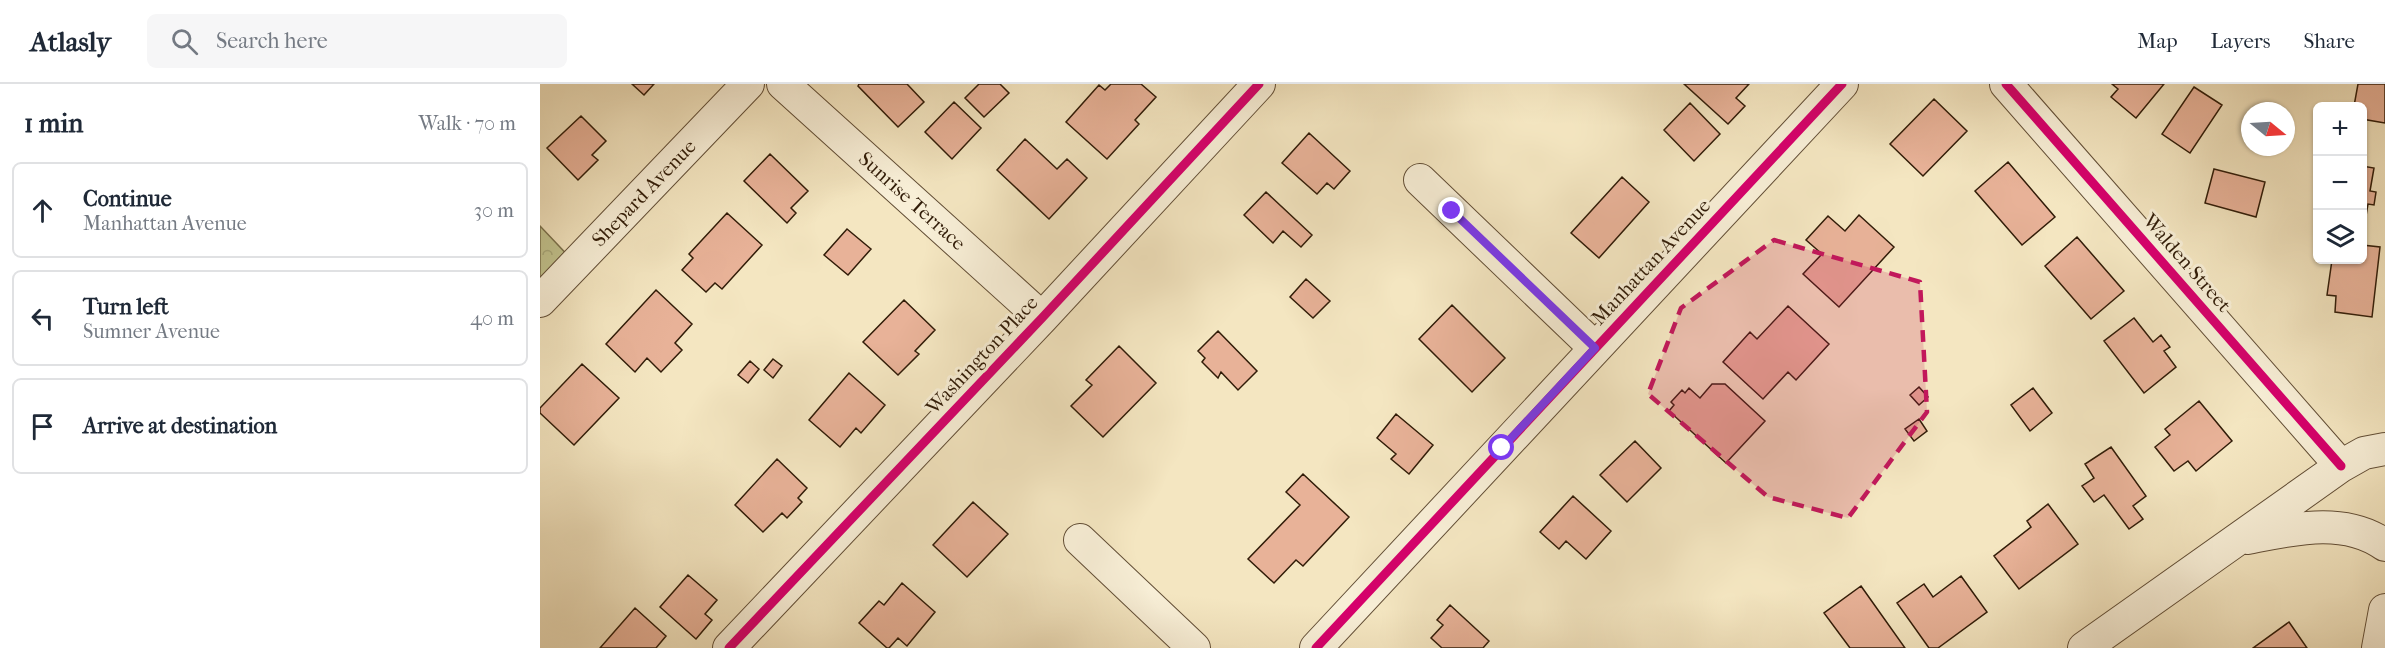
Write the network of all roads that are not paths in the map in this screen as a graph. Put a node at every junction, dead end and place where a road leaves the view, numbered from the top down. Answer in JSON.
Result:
{"nodes":[{"id":1,"x":748,"y":84,"type":"edge"},
{"id":2,"x":783,"y":84,"type":"edge"},
{"id":3,"x":1259,"y":84,"type":"edge"},
{"id":4,"x":1842,"y":84,"type":"edge"},
{"id":5,"x":2006,"y":84,"type":"edge"},
{"id":6,"x":1420,"y":180,"type":"dead end"},
{"id":7,"x":540,"y":301,"type":"edge"},
{"id":8,"x":1042,"y":318,"type":"junction"},
{"id":9,"x":1595,"y":348,"type":"junction"},
{"id":10,"x":2385,"y":449,"type":"edge"},
{"id":11,"x":2341,"y":466,"type":"junction"},
{"id":12,"x":1080,"y":540,"type":"dead end"},
{"id":13,"x":2235,"y":541,"type":"junction"},
{"id":14,"x":2385,"y":545,"type":"edge"},
{"id":15,"x":2385,"y":610,"type":"edge"},
{"id":16,"x":729,"y":648,"type":"edge"},
{"id":17,"x":1194,"y":648,"type":"edge"},
{"id":18,"x":1316,"y":648,"type":"edge"},
{"id":19,"x":2084,"y":648,"type":"edge"},
{"id":20,"x":2378,"y":648,"type":"edge"}],
"edges":[{"from":1,"to":7,"type":"street","name":"Shepard Avenue"},
{"from":2,"to":8,"type":"street","name":"Sunrise Terrace"},
{"from":3,"to":8,"type":"street","name":"Washington Place"},
{"from":4,"to":9,"type":"street","name":"Manhattan Avenue"},
{"from":5,"to":11,"type":"street","name":"Walden Street"},
{"from":6,"to":9,"type":"street"},
{"from":8,"to":16,"type":"street","name":"Washington Place"},
{"from":9,"to":18,"type":"street","name":"Manhattan Avenue"},
{"from":10,"to":11,"type":"street"},
{"from":11,"to":13,"type":"street"},
{"from":12,"to":17,"type":"street"},
{"from":13,"to":14,"type":"street"},
{"from":13,"to":19,"type":"street"},
{"from":15,"to":20,"type":"street"}]}
